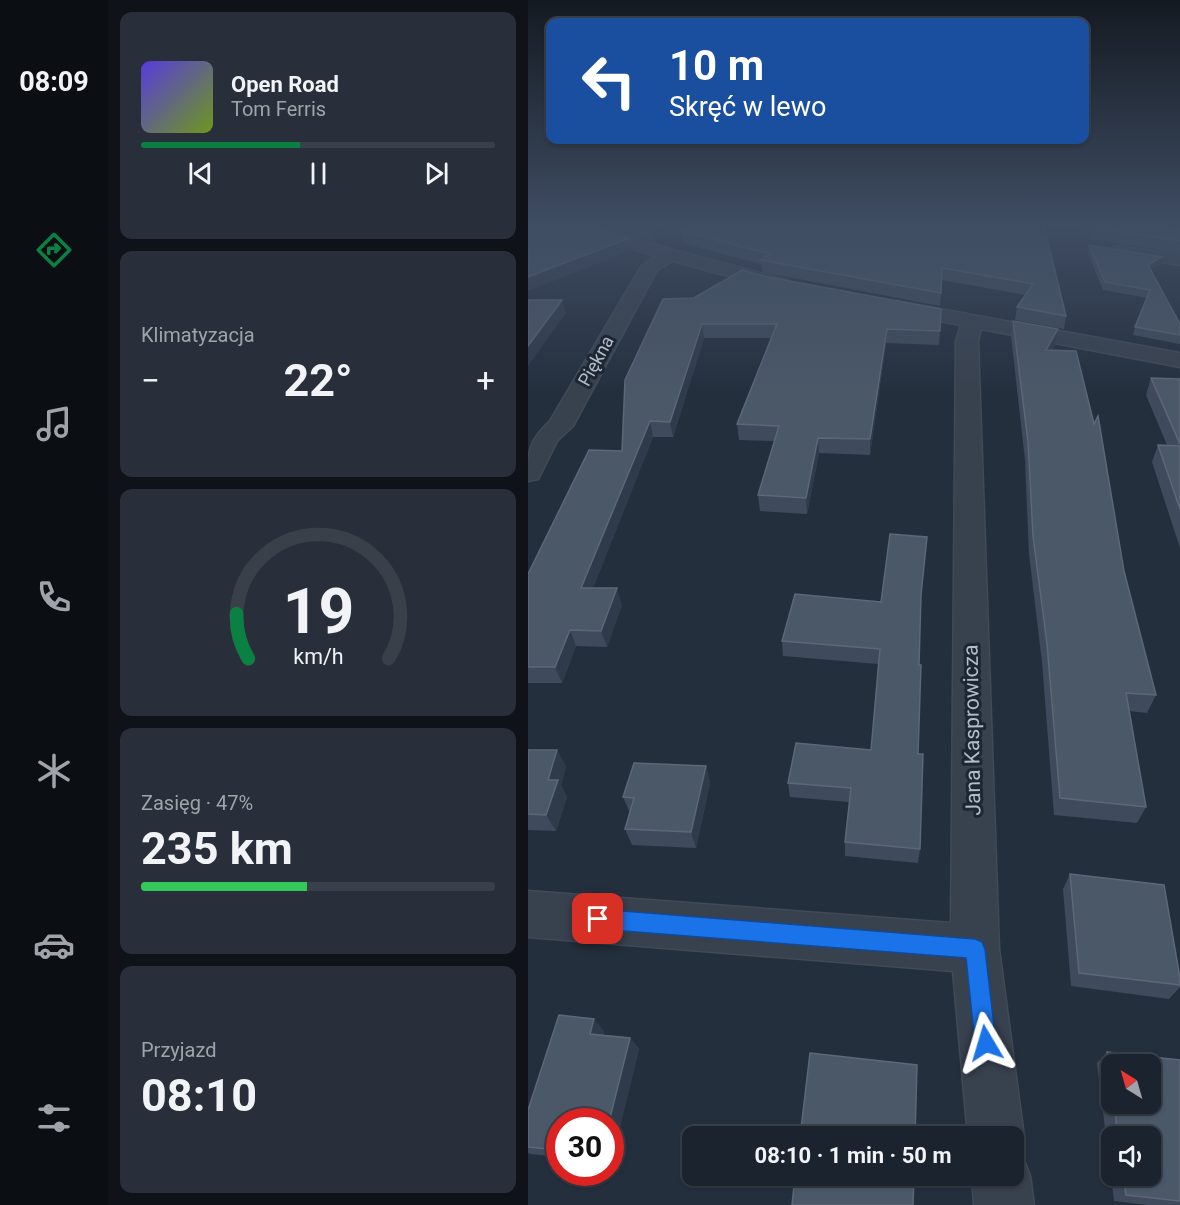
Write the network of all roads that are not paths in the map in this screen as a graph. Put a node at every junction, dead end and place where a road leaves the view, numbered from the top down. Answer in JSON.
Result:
{"nodes":[{"id":1,"x":642,"y":281,"type":"edge"},
{"id":2,"x":767,"y":281,"type":"edge"},
{"id":3,"x":803,"y":289,"type":"edge"},
{"id":4,"x":882,"y":304,"type":"edge"},
{"id":5,"x":972,"y":322,"type":"junction"},
{"id":6,"x":1180,"y":360,"type":"edge"},
{"id":7,"x":537,"y":437,"type":"edge"},
{"id":8,"x":528,"y":473,"type":"edge"},
{"id":9,"x":528,"y":914,"type":"edge"},
{"id":10,"x":975,"y":949,"type":"junction"},
{"id":11,"x":995,"y":1126,"type":"edge"},
{"id":12,"x":1002,"y":1186,"type":"edge"},
{"id":13,"x":1004,"y":1205,"type":"edge"}],
"edges":[{"from":1,"to":7,"type":"street","name":"Piękna"},
{"from":2,"to":3,"type":"street"},
{"from":4,"to":5,"type":"street"},
{"from":5,"to":6,"type":"street"},
{"from":5,"to":10,"type":"street","name":"Jana Kasprowicza"},
{"from":7,"to":8,"type":"street","name":"Piękna"},
{"from":9,"to":10,"type":"street"},
{"from":10,"to":11,"type":"street","name":"Jana Kasprowicza"},
{"from":12,"to":13,"type":"street"}]}
